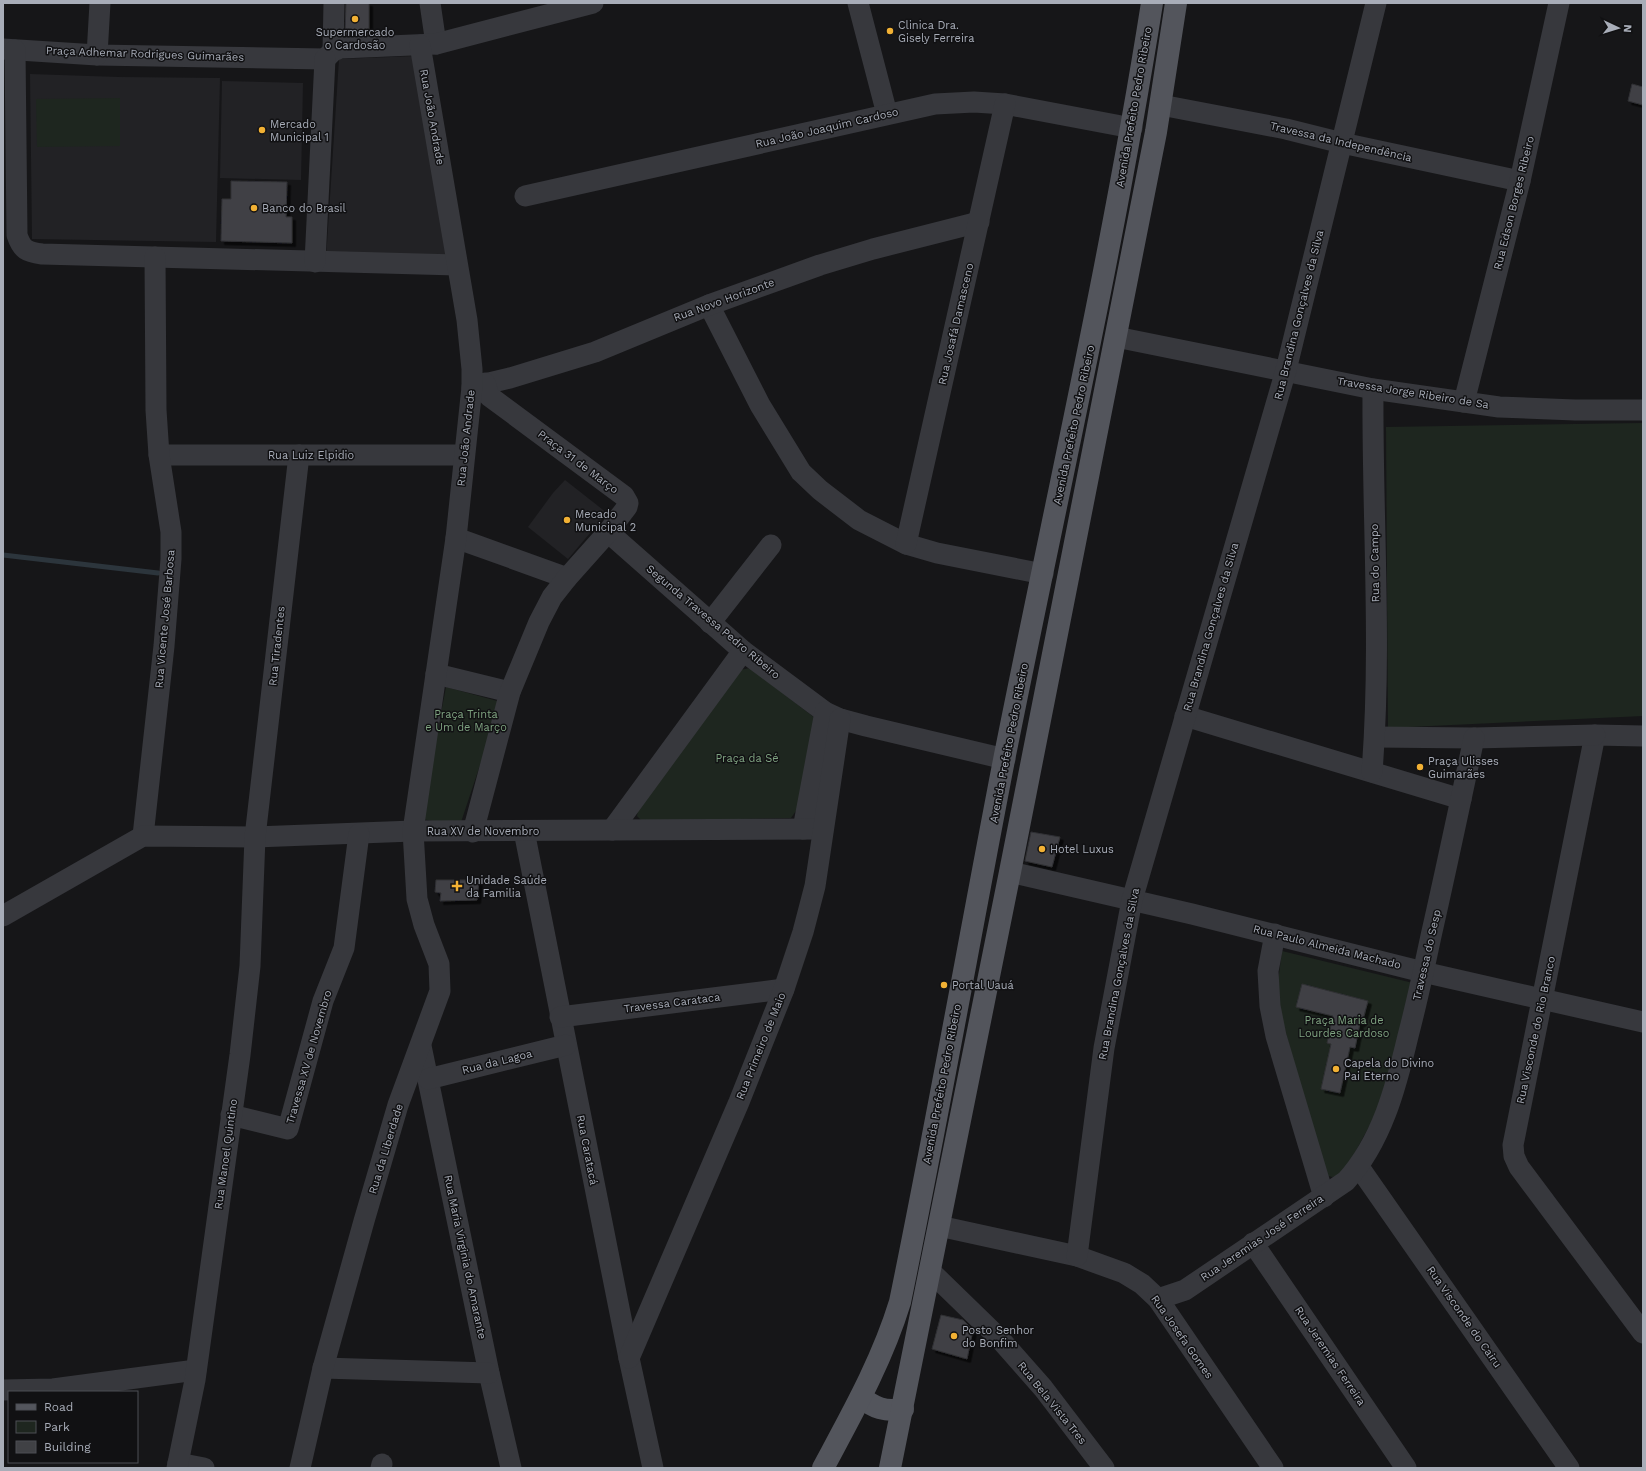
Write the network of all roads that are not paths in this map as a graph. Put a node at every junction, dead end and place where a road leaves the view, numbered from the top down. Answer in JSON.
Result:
{"nodes":[{"id":1,"x":100,"y":3,"type":"edge"},
{"id":2,"x":334,"y":3,"type":"edge"},
{"id":3,"x":430,"y":3,"type":"edge"},
{"id":4,"x":858,"y":3,"type":"edge"},
{"id":5,"x":1152,"y":3,"type":"edge"},
{"id":6,"x":1176,"y":3,"type":"edge"},
{"id":7,"x":1376,"y":3,"type":"edge"},
{"id":8,"x":1559,"y":3,"type":"edge"},
{"id":9,"x":581,"y":5,"type":"edge"},
{"id":10,"x":428,"y":44,"type":"junction"},
{"id":11,"x":9,"y":49,"type":"edge"},
{"id":12,"x":97,"y":55,"type":"junction"},
{"id":13,"x":329,"y":55,"type":"junction"},
{"id":14,"x":1136,"y":100,"type":"junction"},
{"id":15,"x":1005,"y":104,"type":"junction"},
{"id":16,"x":1162,"y":104,"type":"junction"},
{"id":17,"x":886,"y":114,"type":"junction"},
{"id":18,"x":1132,"y":128,"type":"junction"},
{"id":19,"x":1156,"y":132,"type":"junction"},
{"id":20,"x":1342,"y":143,"type":"junction"},
{"id":21,"x":1520,"y":181,"type":"junction"},
{"id":22,"x":525,"y":196,"type":"dead end"},
{"id":23,"x":979,"y":222,"type":"junction"},
{"id":24,"x":155,"y":257,"type":"junction"},
{"id":25,"x":315,"y":262,"type":"junction"},
{"id":26,"x":457,"y":265,"type":"junction"},
{"id":27,"x":709,"y":305,"type":"junction"},
{"id":28,"x":1093,"y":332,"type":"junction"},
{"id":29,"x":1116,"y":337,"type":"junction"},
{"id":30,"x":1286,"y":370,"type":"junction"},
{"id":31,"x":478,"y":385,"type":"junction"},
{"id":32,"x":1373,"y":389,"type":"junction"},
{"id":33,"x":1464,"y":402,"type":"junction"},
{"id":34,"x":1643,"y":410,"type":"edge"},
{"id":35,"x":159,"y":455,"type":"junction"},
{"id":36,"x":299,"y":455,"type":"junction"},
{"id":37,"x":464,"y":455,"type":"junction"},
{"id":38,"x":608,"y":532,"type":"junction"},
{"id":39,"x":456,"y":538,"type":"junction"},
{"id":40,"x":906,"y":544,"type":"junction"},
{"id":41,"x":771,"y":546,"type":"dead end"},
{"id":42,"x":1043,"y":574,"type":"junction"},
{"id":43,"x":567,"y":578,"type":"junction"},
{"id":44,"x":1068,"y":578,"type":"junction"},
{"id":45,"x":710,"y":623,"type":"junction"},
{"id":46,"x":743,"y":651,"type":"junction"},
{"id":47,"x":436,"y":674,"type":"junction"},
{"id":48,"x":510,"y":692,"type":"junction"},
{"id":49,"x":833,"y":716,"type":"junction"},
{"id":50,"x":1185,"y":716,"type":"junction"},
{"id":51,"x":1595,"y":735,"type":"junction"},
{"id":52,"x":1643,"y":736,"type":"edge"},
{"id":53,"x":1375,"y":737,"type":"junction"},
{"id":54,"x":1474,"y":738,"type":"junction"},
{"id":55,"x":1005,"y":759,"type":"junction"},
{"id":56,"x":1031,"y":764,"type":"junction"},
{"id":57,"x":1372,"y":772,"type":"junction"},
{"id":58,"x":1461,"y":799,"type":"junction"},
{"id":59,"x":813,"y":829,"type":"junction"},
{"id":60,"x":612,"y":830,"type":"junction"},
{"id":61,"x":413,"y":831,"type":"junction"},
{"id":62,"x":524,"y":831,"type":"junction"},
{"id":63,"x":473,"y":832,"type":"junction"},
{"id":64,"x":359,"y":834,"type":"junction"},
{"id":65,"x":143,"y":836,"type":"junction"},
{"id":66,"x":255,"y":837,"type":"junction"},
{"id":67,"x":984,"y":867,"type":"junction"},
{"id":68,"x":1010,"y":872,"type":"junction"},
{"id":69,"x":1132,"y":900,"type":"junction"},
{"id":70,"x":3,"y":916,"type":"edge"},
{"id":71,"x":1275,"y":934,"type":"junction"},
{"id":72,"x":1423,"y":972,"type":"junction"},
{"id":73,"x":784,"y":989,"type":"junction"},
{"id":74,"x":1543,"y":1000,"type":"junction"},
{"id":75,"x":560,"y":1017,"type":"junction"},
{"id":76,"x":1643,"y":1022,"type":"edge"},
{"id":77,"x":566,"y":1045,"type":"junction"},
{"id":78,"x":420,"y":1046,"type":"junction"},
{"id":79,"x":428,"y":1079,"type":"junction"},
{"id":80,"x":231,"y":1114,"type":"junction"},
{"id":81,"x":1359,"y":1166,"type":"junction"},
{"id":82,"x":1324,"y":1196,"type":"junction"},
{"id":83,"x":939,"y":1226,"type":"junction"},
{"id":84,"x":1253,"y":1243,"type":"junction"},
{"id":85,"x":1077,"y":1256,"type":"junction"},
{"id":86,"x":908,"y":1267,"type":"junction"},
{"id":87,"x":930,"y":1271,"type":"junction"},
{"id":88,"x":1158,"y":1300,"type":"junction"},
{"id":89,"x":1643,"y":1333,"type":"edge"},
{"id":90,"x":629,"y":1358,"type":"junction"},
{"id":91,"x":323,"y":1368,"type":"junction"},
{"id":92,"x":196,"y":1370,"type":"junction"},
{"id":93,"x":489,"y":1373,"type":"junction"},
{"id":94,"x":3,"y":1390,"type":"edge"},
{"id":95,"x":861,"y":1396,"type":"junction"},
{"id":96,"x":903,"y":1409,"type":"junction"},
{"id":97,"x":178,"y":1466,"type":"edge"},
{"id":98,"x":204,"y":1468,"type":"edge"},
{"id":99,"x":300,"y":1468,"type":"edge"},
{"id":100,"x":511,"y":1468,"type":"edge"},
{"id":101,"x":653,"y":1468,"type":"edge"},
{"id":102,"x":823,"y":1468,"type":"edge"},
{"id":103,"x":890,"y":1468,"type":"edge"},
{"id":104,"x":1104,"y":1468,"type":"edge"},
{"id":105,"x":1273,"y":1468,"type":"edge"},
{"id":106,"x":1406,"y":1468,"type":"edge"},
{"id":107,"x":1569,"y":1468,"type":"edge"}],
"edges":[{"from":1,"to":12,"type":"street"},
{"from":2,"to":13,"type":"street"},
{"from":3,"to":10,"type":"street","name":"Rua João Andrade"},
{"from":4,"to":17,"type":"street"},
{"from":5,"to":14,"type":"main road","name":"Avenida Prefeito Pedro Ribeiro"},
{"from":6,"to":16,"type":"main road","name":"Avenida Prefeito Pedro Ribeiro"},
{"from":7,"to":20,"type":"street","name":"Rua Brandina Gonçalves da Silva"},
{"from":8,"to":21,"type":"street","name":"Rua Edson Borges Ribeiro"},
{"from":9,"to":10,"type":"street","name":"Praça Adhemar Rodrigues Guimarães"},
{"from":10,"to":13,"type":"street","name":"Praça Adhemar Rodrigues Guimarães"},
{"from":10,"to":26,"type":"street","name":"Rua João Andrade"},
{"from":11,"to":12,"type":"street","name":"Praça Adhemar Rodrigues Guimarães"},
{"from":11,"to":24,"type":"street","name":"Praça Adhemar Rodrigues Guimarães"},
{"from":12,"to":13,"type":"street","name":"Praça Adhemar Rodrigues Guimarães"},
{"from":13,"to":25,"type":"street"},
{"from":14,"to":16,"type":"main road"},
{"from":14,"to":18,"type":"main road","name":"Avenida Prefeito Pedro Ribeiro"},
{"from":15,"to":17,"type":"street","name":"Rua João Joaquim Cardoso"},
{"from":15,"to":18,"type":"street","name":"Rua João Joaquim Cardoso"},
{"from":15,"to":23,"type":"street","name":"Rua Josafá Damasceno"},
{"from":16,"to":19,"type":"main road","name":"Avenida Prefeito Pedro Ribeiro"},
{"from":16,"to":20,"type":"street","name":"Travessa da Independência"},
{"from":17,"to":22,"type":"street","name":"Rua João Joaquim Cardoso"},
{"from":18,"to":19,"type":"main road"},
{"from":18,"to":28,"type":"main road","name":"Avenida Prefeito Pedro Ribeiro"},
{"from":19,"to":29,"type":"main road","name":"Avenida Prefeito Pedro Ribeiro"},
{"from":20,"to":21,"type":"street","name":"Travessa da Independência"},
{"from":20,"to":30,"type":"street","name":"Rua Brandina Gonçalves da Silva"},
{"from":21,"to":33,"type":"street","name":"Rua Edson Borges Ribeiro"},
{"from":23,"to":27,"type":"street","name":"Rua Novo Horizonte"},
{"from":23,"to":40,"type":"street","name":"Rua Josafá Damasceno"},
{"from":24,"to":25,"type":"street","name":"Praça Adhemar Rodrigues Guimarães"},
{"from":24,"to":35,"type":"street","name":"Rua Vicente José Barbosa"},
{"from":25,"to":26,"type":"street","name":"Praça Adhemar Rodrigues Guimarães"},
{"from":26,"to":31,"type":"street","name":"Rua João Andrade"},
{"from":27,"to":31,"type":"street","name":"Rua Novo Horizonte"},
{"from":27,"to":40,"type":"street"},
{"from":28,"to":29,"type":"main road"},
{"from":28,"to":42,"type":"main road","name":"Avenida Prefeito Pedro Ribeiro"},
{"from":29,"to":30,"type":"street","name":"Travessa Jorge Ribeiro de Sa"},
{"from":29,"to":44,"type":"main road","name":"Avenida Prefeito Pedro Ribeiro"},
{"from":30,"to":32,"type":"street","name":"Travessa Jorge Ribeiro de Sa"},
{"from":30,"to":50,"type":"street","name":"Rua Brandina Gonçalves da Silva"},
{"from":31,"to":37,"type":"street","name":"Rua João Andrade"},
{"from":31,"to":38,"type":"street","name":"Praça 31 de Março"},
{"from":32,"to":33,"type":"street","name":"Travessa Jorge Ribeiro de Sa"},
{"from":32,"to":53,"type":"street","name":"Rua do Campo"},
{"from":33,"to":34,"type":"street","name":"Travessa Jorge Ribeiro de Sa"},
{"from":35,"to":36,"type":"street","name":"Rua Luiz Elpidio"},
{"from":35,"to":65,"type":"street","name":"Rua Vicente José Barbosa"},
{"from":36,"to":37,"type":"street","name":"Rua Luiz Elpidio"},
{"from":36,"to":66,"type":"street","name":"Rua Tiradentes"},
{"from":37,"to":39,"type":"street","name":"Rua João Andrade"},
{"from":38,"to":43,"type":"street","name":"Praça 31 de Março"},
{"from":38,"to":45,"type":"street","name":"Segunda Travessa Pedro Ribeiro"},
{"from":39,"to":43,"type":"street"},
{"from":39,"to":47,"type":"street","name":"Rua João Andrade"},
{"from":40,"to":42,"type":"street"},
{"from":41,"to":45,"type":"street"},
{"from":42,"to":44,"type":"main road"},
{"from":42,"to":55,"type":"main road","name":"Avenida Prefeito Pedro Ribeiro"},
{"from":43,"to":48,"type":"street","name":"Praça 31 de Março"},
{"from":44,"to":56,"type":"main road","name":"Avenida Prefeito Pedro Ribeiro"},
{"from":45,"to":46,"type":"street","name":"Segunda Travessa Pedro Ribeiro"},
{"from":46,"to":49,"type":"street","name":"Segunda Travessa Pedro Ribeiro"},
{"from":46,"to":60,"type":"street"},
{"from":47,"to":48,"type":"street"},
{"from":47,"to":61,"type":"street","name":"Rua João Andrade"},
{"from":48,"to":63,"type":"street","name":"Praça 31 de Março"},
{"from":49,"to":55,"type":"street","name":"Segunda Travessa Pedro Ribeiro"},
{"from":49,"to":59,"type":"street","name":"Rua Primeiro de Maio"},
{"from":50,"to":57,"type":"street"},
{"from":50,"to":69,"type":"street","name":"Rua Brandina Gonçalves da Silva"},
{"from":51,"to":52,"type":"street"},
{"from":51,"to":54,"type":"street"},
{"from":51,"to":74,"type":"street","name":"Rua Visconde do Rio Branco"},
{"from":53,"to":54,"type":"street"},
{"from":53,"to":57,"type":"street","name":"Rua do Campo"},
{"from":54,"to":58,"type":"street","name":"Travessa do Sesp"},
{"from":55,"to":56,"type":"main road"},
{"from":55,"to":67,"type":"main road","name":"Avenida Prefeito Pedro Ribeiro"},
{"from":56,"to":68,"type":"main road","name":"Avenida Prefeito Pedro Ribeiro"},
{"from":57,"to":58,"type":"street"},
{"from":58,"to":72,"type":"street","name":"Travessa do Sesp"},
{"from":59,"to":60,"type":"street","name":"Rua XV de Novembro"},
{"from":59,"to":73,"type":"street","name":"Rua Primeiro de Maio"},
{"from":60,"to":62,"type":"street","name":"Rua XV de Novembro"},
{"from":61,"to":63,"type":"street","name":"Rua XV de Novembro"},
{"from":61,"to":64,"type":"street","name":"Rua XV de Novembro"},
{"from":61,"to":78,"type":"street","name":"Rua da Liberdade"},
{"from":62,"to":63,"type":"street","name":"Rua XV de Novembro"},
{"from":62,"to":75,"type":"street","name":"Rua Caratacá"},
{"from":64,"to":66,"type":"street","name":"Rua XV de Novembro"},
{"from":64,"to":80,"type":"street","name":"Travessa XV de Novembro"},
{"from":65,"to":66,"type":"street","name":"Rua XV de Novembro"},
{"from":65,"to":70,"type":"street"},
{"from":66,"to":80,"type":"street","name":"Rua Manoel Quintino"},
{"from":67,"to":68,"type":"main road"},
{"from":67,"to":86,"type":"main road","name":"Avenida Prefeito Pedro Ribeiro"},
{"from":68,"to":69,"type":"street","name":"Rua Paulo Almeida Machado"},
{"from":68,"to":83,"type":"main road","name":"Avenida Prefeito Pedro Ribeiro"},
{"from":69,"to":71,"type":"street","name":"Rua Paulo Almeida Machado"},
{"from":69,"to":85,"type":"street","name":"Rua Brandina Gonçalves da Silva"},
{"from":71,"to":72,"type":"street","name":"Rua Paulo Almeida Machado"},
{"from":71,"to":82,"type":"street"},
{"from":72,"to":74,"type":"street","name":"Rua Paulo Almeida Machado"},
{"from":72,"to":81,"type":"street","name":"Travessa do Sesp"},
{"from":73,"to":75,"type":"street","name":"Travessa Carataca"},
{"from":73,"to":90,"type":"street","name":"Rua Primeiro de Maio"},
{"from":74,"to":76,"type":"street","name":"Rua Paulo Almeida Machado"},
{"from":74,"to":89,"type":"street","name":"Rua Visconde do Rio Branco"},
{"from":75,"to":77,"type":"street","name":"Rua Caratacá"},
{"from":77,"to":79,"type":"street","name":"Rua da Lagoa"},
{"from":77,"to":90,"type":"street","name":"Rua Caratacá"},
{"from":78,"to":79,"type":"street","name":"Rua Maria Virginia do Amarante"},
{"from":78,"to":91,"type":"street","name":"Rua da Liberdade"},
{"from":79,"to":93,"type":"street","name":"Rua Maria Virginia do Amarante"},
{"from":80,"to":92,"type":"street","name":"Rua Manoel Quintino"},
{"from":81,"to":82,"type":"street","name":"Rua Jeremias José Ferreira"},
{"from":81,"to":107,"type":"street","name":"Rua Visconde do Cairu"},
{"from":82,"to":84,"type":"street","name":"Rua Jeremias José Ferreira"},
{"from":83,"to":85,"type":"street","name":"Rua Josefa Gomes"},
{"from":83,"to":87,"type":"main road","name":"Avenida Prefeito Pedro Ribeiro"},
{"from":84,"to":88,"type":"street","name":"Rua Jeremias José Ferreira"},
{"from":84,"to":106,"type":"street","name":"Rua Jeremias Ferreira"},
{"from":85,"to":88,"type":"street","name":"Rua Josefa Gomes"},
{"from":86,"to":87,"type":"main road"},
{"from":86,"to":95,"type":"main road","name":"Avenida Prefeito Pedro Ribeiro"},
{"from":87,"to":96,"type":"main road","name":"Avenida Prefeito Pedro Ribeiro"},
{"from":87,"to":104,"type":"street","name":"Rua Bela Vista Tres"},
{"from":88,"to":105,"type":"street","name":"Rua Josefa Gomes"},
{"from":90,"to":101,"type":"street","name":"Rua Caratacá"},
{"from":91,"to":93,"type":"street"},
{"from":91,"to":99,"type":"street","name":"Rua da Liberdade"},
{"from":92,"to":94,"type":"street"},
{"from":92,"to":97,"type":"street","name":"Rua Manoel Quintino"},
{"from":93,"to":100,"type":"street","name":"Rua Maria Virginia do Amarante"},
{"from":95,"to":96,"type":"main road"},
{"from":95,"to":102,"type":"main road","name":"Avenida Prefeito Pedro Ribeiro"},
{"from":96,"to":103,"type":"main road","name":"Avenida Prefeito Pedro Ribeiro"},
{"from":97,"to":98,"type":"street"}]}
